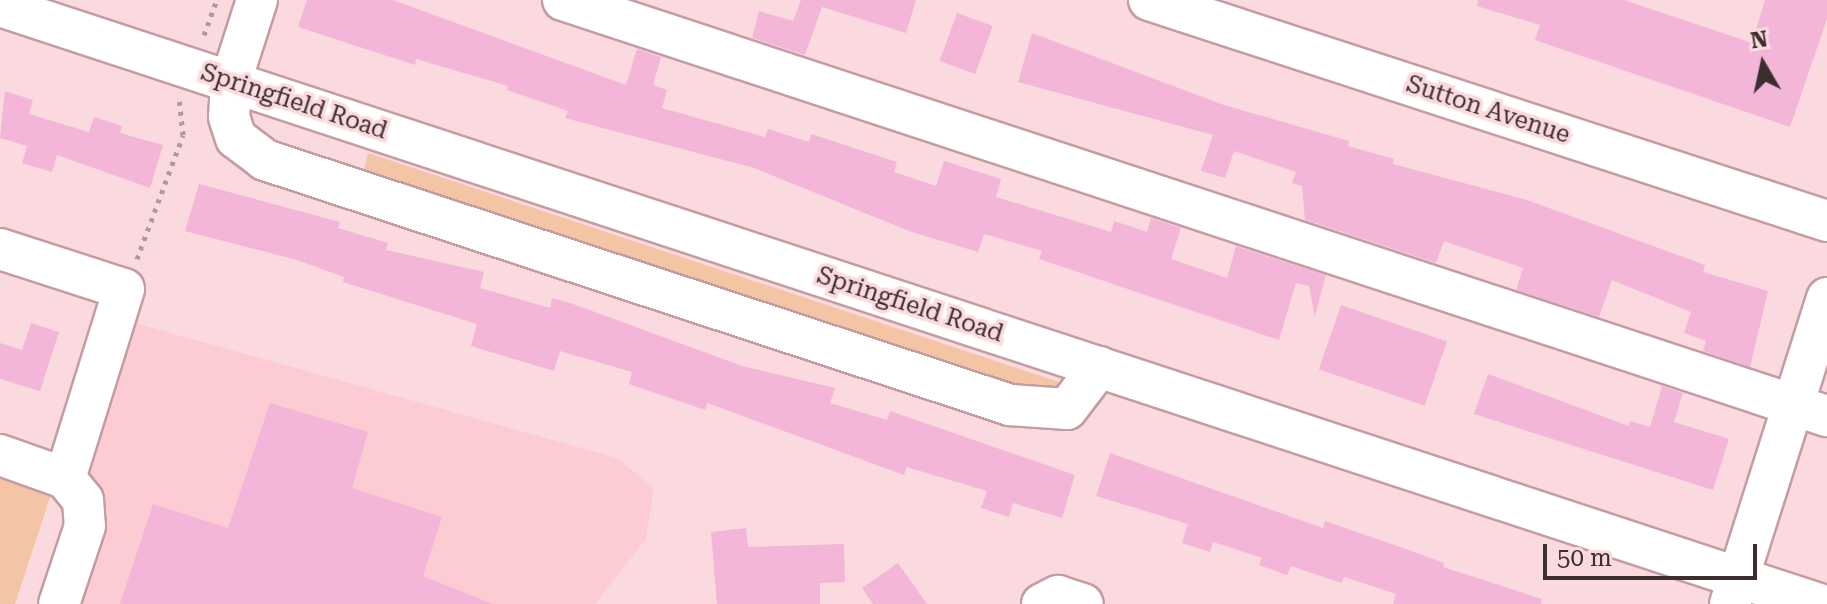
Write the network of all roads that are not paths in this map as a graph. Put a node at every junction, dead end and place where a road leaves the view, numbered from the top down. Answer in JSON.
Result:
{"nodes":[{"id":1,"x":257,"y":0,"type":"edge"},
{"id":2,"x":563,"y":0,"type":"edge"},
{"id":3,"x":1149,"y":0,"type":"edge"},
{"id":4,"x":0,"y":6,"type":"edge"},
{"id":5,"x":231,"y":81,"type":"junction"},
{"id":6,"x":1827,"y":221,"type":"edge"},
{"id":7,"x":0,"y":249,"type":"edge"},
{"id":8,"x":1827,"y":298,"type":"edge"},
{"id":9,"x":1099,"y":367,"type":"junction"},
{"id":10,"x":1811,"y":411,"type":"edge"},
{"id":11,"x":0,"y":455,"type":"edge"},
{"id":12,"x":65,"y":478,"type":"junction"},
{"id":13,"x":1734,"y":591,"type":"edge"},
{"id":14,"x":59,"y":604,"type":"edge"},
{"id":15,"x":1042,"y":604,"type":"edge"},
{"id":16,"x":1083,"y":604,"type":"edge"},
{"id":17,"x":1819,"y":604,"type":"edge"}],
"edges":[{"from":1,"to":5,"type":"street"},
{"from":2,"to":10,"type":"street"},
{"from":3,"to":6,"type":"street","name":"Sutton Avenue"},
{"from":4,"to":5,"type":"street","name":"Springfield Road"},
{"from":5,"to":9,"type":"street","name":"Springfield Road"},
{"from":5,"to":9,"type":"street"},
{"from":7,"to":12,"type":"street"},
{"from":8,"to":10,"type":"street"},
{"from":9,"to":13,"type":"street","name":"Springfield Road"},
{"from":10,"to":13,"type":"street"},
{"from":11,"to":12,"type":"street"},
{"from":12,"to":14,"type":"street"},
{"from":13,"to":17,"type":"street","name":"Springfield Road"},
{"from":15,"to":16,"type":"street"}]}
